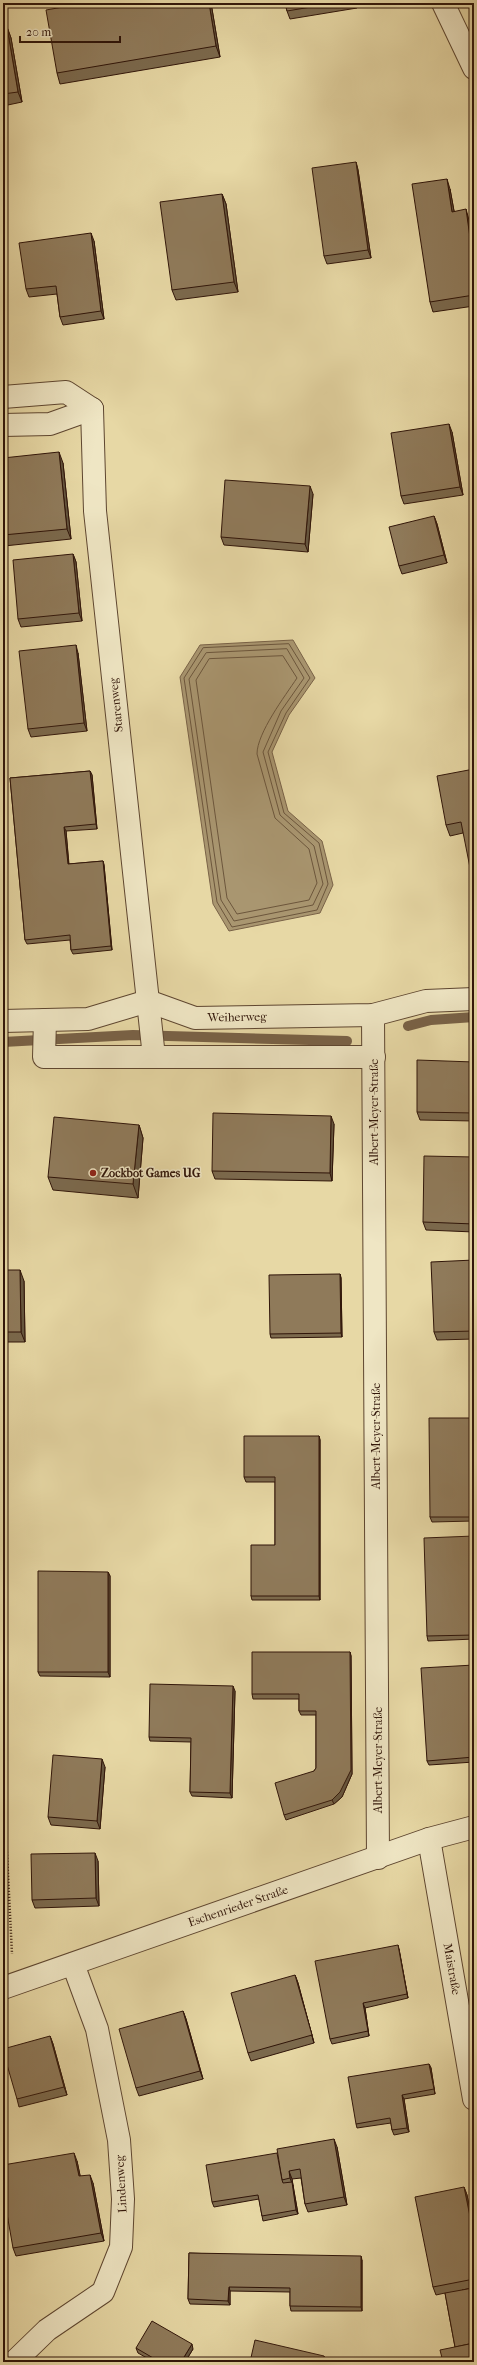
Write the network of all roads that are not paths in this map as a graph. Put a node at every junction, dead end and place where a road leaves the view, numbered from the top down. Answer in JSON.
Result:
{"nodes":[{"id":1,"x":443,"y":3,"type":"edge"},
{"id":2,"x":474,"y":68,"type":"edge"},
{"id":3,"x":3,"y":397,"type":"edge"},
{"id":4,"x":92,"y":409,"type":"junction"},
{"id":5,"x":3,"y":425,"type":"edge"},
{"id":6,"x":474,"y":999,"type":"edge"},
{"id":7,"x":148,"y":1010,"type":"junction"},
{"id":8,"x":373,"y":1015,"type":"junction"},
{"id":9,"x":3,"y":1021,"type":"edge"},
{"id":10,"x":45,"y":1024,"type":"junction"},
{"id":11,"x":153,"y":1053,"type":"junction"},
{"id":12,"x":374,"y":1056,"type":"junction"},
{"id":13,"x":474,"y":1827,"type":"edge"},
{"id":14,"x":429,"y":1839,"type":"junction"},
{"id":15,"x":378,"y":1858,"type":"junction"},
{"id":16,"x":73,"y":1964,"type":"junction"},
{"id":17,"x":3,"y":1988,"type":"edge"},
{"id":18,"x":474,"y":2099,"type":"edge"},
{"id":19,"x":14,"y":2362,"type":"edge"}],
"edges":[{"from":1,"to":2,"type":"street"},
{"from":3,"to":4,"type":"street"},
{"from":4,"to":5,"type":"street"},
{"from":4,"to":7,"type":"street","name":"Starenweg"},
{"from":6,"to":8,"type":"street","name":"Weiherweg"},
{"from":7,"to":8,"type":"street","name":"Weiherweg"},
{"from":7,"to":10,"type":"street"},
{"from":7,"to":11,"type":"street","name":"Starenweg"},
{"from":8,"to":12,"type":"street","name":"Albert-Meyer-Straße"},
{"from":9,"to":10,"type":"street"},
{"from":10,"to":11,"type":"street"},
{"from":11,"to":12,"type":"street"},
{"from":12,"to":15,"type":"street","name":"Albert-Meyer-Straße"},
{"from":13,"to":14,"type":"street","name":"Eschenrieder Straße"},
{"from":14,"to":15,"type":"street","name":"Eschenrieder Straße"},
{"from":14,"to":18,"type":"street","name":"Maistraße"},
{"from":15,"to":16,"type":"street","name":"Eschenrieder Straße"},
{"from":16,"to":17,"type":"street","name":"Eschenrieder Straße"},
{"from":16,"to":19,"type":"street","name":"Lindenweg"}]}
